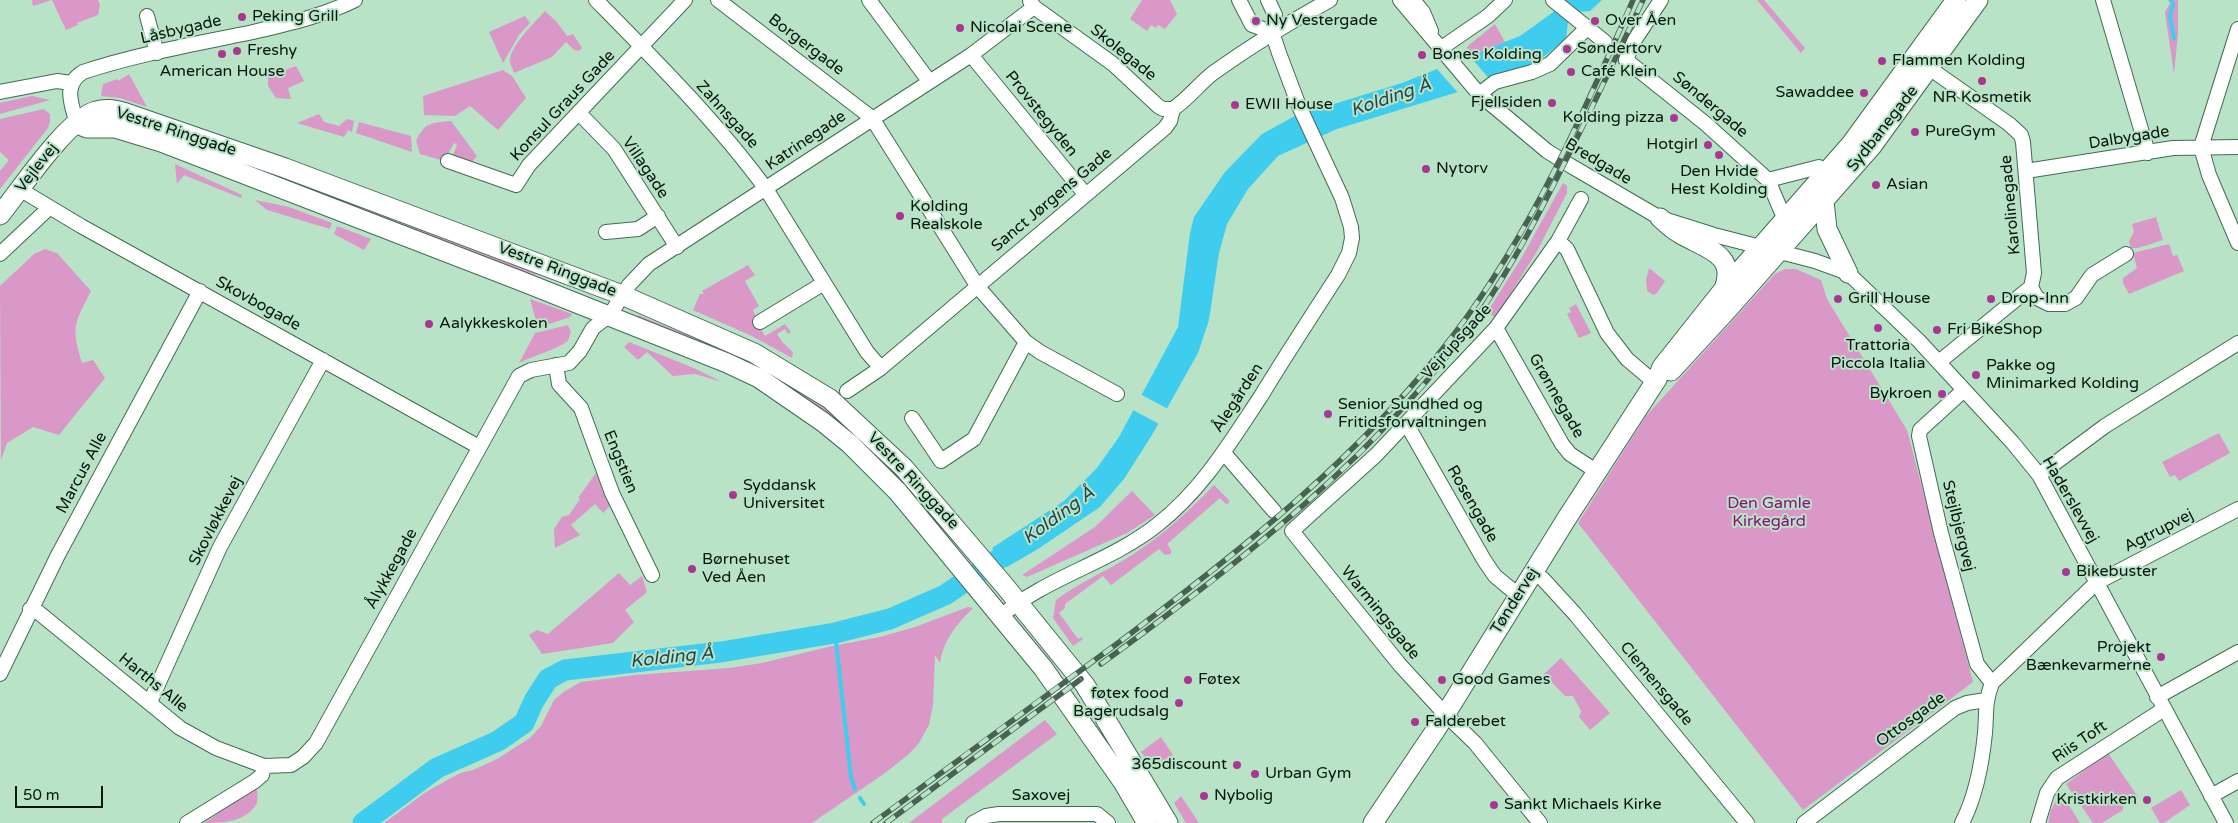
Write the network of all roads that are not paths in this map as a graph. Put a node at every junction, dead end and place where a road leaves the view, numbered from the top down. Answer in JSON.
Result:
{"nodes":[{"id":1,"x":596,"y":0,"type":"edge"},
{"id":2,"x":685,"y":0,"type":"edge"},
{"id":3,"x":718,"y":0,"type":"edge"},
{"id":4,"x":869,"y":0,"type":"edge"},
{"id":5,"x":1238,"y":0,"type":"edge"},
{"id":6,"x":1268,"y":0,"type":"edge"},
{"id":7,"x":1313,"y":0,"type":"edge"},
{"id":8,"x":1330,"y":0,"type":"edge"},
{"id":9,"x":1400,"y":0,"type":"edge"},
{"id":10,"x":1414,"y":0,"type":"edge"},
{"id":11,"x":1505,"y":0,"type":"edge"},
{"id":12,"x":1661,"y":0,"type":"edge"},
{"id":13,"x":1956,"y":0,"type":"edge"},
{"id":14,"x":1978,"y":0,"type":"edge"},
{"id":15,"x":2103,"y":0,"type":"edge"},
{"id":16,"x":346,"y":2,"type":"edge"},
{"id":17,"x":1556,"y":2,"type":"edge"},
{"id":18,"x":1032,"y":4,"type":"edge"},
{"id":19,"x":147,"y":16,"type":"dead end"},
{"id":20,"x":1582,"y":24,"type":"junction"},
{"id":21,"x":2238,"y":29,"type":"edge"},
{"id":22,"x":1272,"y":32,"type":"junction"},
{"id":23,"x":1605,"y":42,"type":"tunnel mouth"},
{"id":24,"x":1438,"y":46,"type":"junction"},
{"id":25,"x":642,"y":47,"type":"junction"},
{"id":26,"x":157,"y":53,"type":"junction"},
{"id":27,"x":971,"y":55,"type":"junction"},
{"id":28,"x":1914,"y":56,"type":"junction"},
{"id":29,"x":1930,"y":68,"type":"junction"},
{"id":30,"x":929,"y":82,"type":"junction"},
{"id":31,"x":71,"y":84,"type":"junction"},
{"id":32,"x":1476,"y":91,"type":"junction"},
{"id":33,"x":0,"y":92,"type":"edge"},
{"id":34,"x":1173,"y":109,"type":"junction"},
{"id":35,"x":579,"y":113,"type":"junction"},
{"id":36,"x":872,"y":118,"type":"junction"},
{"id":37,"x":77,"y":124,"type":"junction"},
{"id":38,"x":2201,"y":147,"type":"junction"},
{"id":39,"x":2238,"y":147,"type":"edge"},
{"id":40,"x":2148,"y":153,"type":"junction"},
{"id":41,"x":448,"y":161,"type":"dead end"},
{"id":42,"x":2026,"y":171,"type":"junction"},
{"id":43,"x":1826,"y":173,"type":"junction"},
{"id":44,"x":1768,"y":180,"type":"junction"},
{"id":45,"x":766,"y":189,"type":"junction"},
{"id":46,"x":21,"y":190,"type":"junction"},
{"id":47,"x":1085,"y":194,"type":"junction"},
{"id":48,"x":1581,"y":199,"type":"dead end"},
{"id":49,"x":1824,"y":201,"type":"junction"},
{"id":50,"x":49,"y":208,"type":"junction"},
{"id":51,"x":0,"y":215,"type":"edge"},
{"id":52,"x":658,"y":216,"type":"junction"},
{"id":53,"x":1660,"y":218,"type":"junction"},
{"id":54,"x":1785,"y":220,"type":"junction"},
{"id":55,"x":606,"y":232,"type":"dead end"},
{"id":56,"x":1558,"y":241,"type":"junction"},
{"id":57,"x":2238,"y":243,"type":"edge"},
{"id":58,"x":677,"y":247,"type":"junction"},
{"id":59,"x":1770,"y":249,"type":"junction"},
{"id":60,"x":0,"y":254,"type":"edge"},
{"id":61,"x":2126,"y":254,"type":"dead end"},
{"id":62,"x":1848,"y":273,"type":"junction"},
{"id":63,"x":824,"y":283,"type":"junction"},
{"id":64,"x":2030,"y":286,"type":"junction"},
{"id":65,"x":978,"y":287,"type":"junction"},
{"id":66,"x":1724,"y":289,"type":"junction"},
{"id":67,"x":200,"y":291,"type":"junction"},
{"id":68,"x":622,"y":295,"type":"junction"},
{"id":69,"x":610,"y":315,"type":"junction"},
{"id":70,"x":760,"y":322,"type":"dead end"},
{"id":71,"x":1496,"y":328,"type":"junction"},
{"id":72,"x":1026,"y":342,"type":"junction"},
{"id":73,"x":2238,"y":343,"type":"edge"},
{"id":74,"x":322,"y":360,"type":"junction"},
{"id":75,"x":1939,"y":362,"type":"junction"},
{"id":76,"x":556,"y":365,"type":"junction"},
{"id":77,"x":881,"y":368,"type":"junction"},
{"id":78,"x":1656,"y":380,"type":"junction"},
{"id":79,"x":1964,"y":390,"type":"junction"},
{"id":80,"x":847,"y":391,"type":"dead end"},
{"id":81,"x":1117,"y":394,"type":"dead end"},
{"id":82,"x":912,"y":418,"type":"dead end"},
{"id":83,"x":1406,"y":423,"type":"junction"},
{"id":84,"x":479,"y":447,"type":"junction"},
{"id":85,"x":1224,"y":453,"type":"junction"},
{"id":86,"x":1596,"y":471,"type":"junction"},
{"id":87,"x":2039,"y":474,"type":"junction"},
{"id":88,"x":2238,"y":509,"type":"edge"},
{"id":89,"x":1274,"y":511,"type":"dead end"},
{"id":90,"x":1292,"y":531,"type":"joint"},
{"id":91,"x":1532,"y":572,"type":"junction"},
{"id":92,"x":652,"y":575,"type":"dead end"},
{"id":93,"x":2096,"y":583,"type":"junction"},
{"id":94,"x":1518,"y":595,"type":"junction"},
{"id":95,"x":1018,"y":602,"type":"junction"},
{"id":96,"x":30,"y":609,"type":"junction"},
{"id":97,"x":1001,"y":616,"type":"junction"},
{"id":98,"x":2238,"y":652,"type":"edge"},
{"id":99,"x":0,"y":674,"type":"edge"},
{"id":100,"x":1992,"y":684,"type":"junction"},
{"id":101,"x":1986,"y":700,"type":"junction"},
{"id":102,"x":150,"y":702,"type":"junction"},
{"id":103,"x":2160,"y":702,"type":"junction"},
{"id":104,"x":1445,"y":714,"type":"junction"},
{"id":105,"x":264,"y":766,"type":"junction"},
{"id":106,"x":2238,"y":781,"type":"edge"},
{"id":107,"x":2211,"y":796,"type":"junction"},
{"id":108,"x":187,"y":823,"type":"edge"},
{"id":109,"x":973,"y":823,"type":"edge"},
{"id":110,"x":1108,"y":823,"type":"edge"},
{"id":111,"x":1147,"y":823,"type":"edge"},
{"id":112,"x":1168,"y":823,"type":"edge"},
{"id":113,"x":1373,"y":823,"type":"edge"},
{"id":114,"x":1540,"y":823,"type":"edge"},
{"id":115,"x":1748,"y":823,"type":"edge"},
{"id":116,"x":1804,"y":823,"type":"edge"},
{"id":117,"x":1962,"y":823,"type":"edge"},
{"id":118,"x":2038,"y":823,"type":"edge"},
{"id":119,"x":2226,"y":823,"type":"edge"}],
"edges":[{"from":1,"to":25,"type":"street","name":"Zahnsgade"},
{"from":2,"to":25,"type":"street","name":"Konsul Graus Gade"},
{"from":3,"to":36,"type":"street","name":"Borgergade"},
{"from":4,"to":30,"type":"street"},
{"from":5,"to":22,"type":"street"},
{"from":6,"to":22,"type":"street"},
{"from":7,"to":22,"type":"street"},
{"from":8,"to":22,"type":"street"},
{"from":9,"to":24,"type":"street","name":"Bredgade"},
{"from":10,"to":24,"type":"street","name":"Bredgade"},
{"from":11,"to":24,"type":"street"},
{"from":12,"to":44,"type":"street","name":"Søndergade"},
{"from":13,"to":28,"type":"main road","name":"Sydbanegade"},
{"from":14,"to":29,"type":"main road","name":"Sydbanegade"},
{"from":15,"to":40,"type":"street"},
{"from":16,"to":26,"type":"street","name":"Låsbygade"},
{"from":17,"to":20,"type":"street"},
{"from":18,"to":27,"type":"street","name":"Katrinegade"},
{"from":18,"to":34,"type":"street","name":"Skolegade"},
{"from":19,"to":26,"type":"street"},
{"from":20,"to":23,"type":"street"},
{"from":20,"to":32,"type":"street"},
{"from":21,"to":38,"type":"street"},
{"from":22,"to":34,"type":"street","name":"Sanct Jørgens Gade"},
{"from":22,"to":85,"type":"street","name":"Ålegården"},
{"from":24,"to":32,"type":"street","name":"Bredgade"},
{"from":25,"to":35,"type":"street","name":"Konsul Graus Gade"},
{"from":25,"to":45,"type":"street","name":"Zahnsgade"},
{"from":26,"to":31,"type":"street","name":"Låsbygade"},
{"from":27,"to":30,"type":"street","name":"Katrinegade"},
{"from":27,"to":47,"type":"street","name":"Provstegyden"},
{"from":28,"to":29,"type":"street","name":"Karolinegade"},
{"from":28,"to":43,"type":"main road","name":"Sydbanegade"},
{"from":29,"to":42,"type":"street","name":"Karolinegade"},
{"from":29,"to":49,"type":"main road","name":"Sydbanegade"},
{"from":30,"to":36,"type":"street","name":"Katrinegade"},
{"from":31,"to":33,"type":"street"},
{"from":31,"to":37,"type":"street"},
{"from":32,"to":53,"type":"street","name":"Bredgade"},
{"from":34,"to":47,"type":"street","name":"Sanct Jørgens Gade"},
{"from":35,"to":41,"type":"street","name":"Konsul Graus Gade"},
{"from":35,"to":52,"type":"street","name":"Villagade"},
{"from":36,"to":45,"type":"street","name":"Katrinegade"},
{"from":36,"to":65,"type":"street"},
{"from":37,"to":46,"type":"main road","name":"Vejlevej"},
{"from":37,"to":68,"type":"main road","name":"Vestre Ringgade"},
{"from":37,"to":69,"type":"main road","name":"Vestre Ringgade"},
{"from":38,"to":39,"type":"street","name":"Dalbygade"},
{"from":38,"to":40,"type":"street","name":"Dalbygade"},
{"from":38,"to":57,"type":"street"},
{"from":40,"to":42,"type":"street","name":"Dalbygade"},
{"from":42,"to":64,"type":"street","name":"Karolinegade"},
{"from":43,"to":44,"type":"street"},
{"from":43,"to":54,"type":"main road","name":"Sydbanegade"},
{"from":44,"to":54,"type":"street","name":"Søndergade"},
{"from":45,"to":58,"type":"street","name":"Katrinegade"},
{"from":45,"to":63,"type":"street","name":"Zahnsgade"},
{"from":46,"to":50,"type":"street","name":"Skovbogade"},
{"from":46,"to":51,"type":"main road","name":"Vejlevej"},
{"from":47,"to":65,"type":"street","name":"Sanct Jørgens Gade"},
{"from":48,"to":56,"type":"street","name":"Vejrupsgade"},
{"from":49,"to":59,"type":"main road","name":"Sydbanegade"},
{"from":49,"to":62,"type":"main road"},
{"from":50,"to":60,"type":"street"},
{"from":50,"to":67,"type":"street","name":"Skovbogade"},
{"from":52,"to":55,"type":"street"},
{"from":52,"to":58,"type":"street","name":"Villagade"},
{"from":53,"to":59,"type":"street","name":"Bredgade"},
{"from":53,"to":66,"type":"main road"},
{"from":54,"to":59,"type":"main road","name":"Sydbanegade"},
{"from":56,"to":71,"type":"street","name":"Vejrupsgade"},
{"from":56,"to":78,"type":"street"},
{"from":58,"to":68,"type":"street","name":"Katrinegade"},
{"from":59,"to":62,"type":"street","name":"Haderslevvej"},
{"from":59,"to":66,"type":"main road","name":"Tøndervej"},
{"from":59,"to":78,"type":"main road","name":"Tøndervej"},
{"from":61,"to":64,"type":"street"},
{"from":62,"to":75,"type":"street","name":"Haderslevvej"},
{"from":63,"to":70,"type":"street"},
{"from":63,"to":77,"type":"street","name":"Zahnsgade"},
{"from":64,"to":75,"type":"street"},
{"from":65,"to":72,"type":"street"},
{"from":65,"to":77,"type":"street","name":"Sanct Jørgens Gade"},
{"from":66,"to":78,"type":"main road","name":"Tøndervej"},
{"from":67,"to":74,"type":"street","name":"Skovbogade"},
{"from":67,"to":96,"type":"street","name":"Marcus Alle"},
{"from":68,"to":69,"type":"street","name":"Katrinegade"},
{"from":68,"to":95,"type":"main road","name":"Vestre Ringgade"},
{"from":69,"to":76,"type":"street","name":"Ålykkegade"},
{"from":69,"to":97,"type":"main road","name":"Vestre Ringgade"},
{"from":71,"to":83,"type":"street","name":"Vejrupsgade"},
{"from":71,"to":86,"type":"street","name":"Grønnegade"},
{"from":72,"to":81,"type":"street"},
{"from":72,"to":82,"type":"street"},
{"from":73,"to":87,"type":"street"},
{"from":74,"to":84,"type":"street","name":"Skovbogade"},
{"from":74,"to":102,"type":"street","name":"Skovløkkevej"},
{"from":75,"to":79,"type":"street","name":"Haderslevvej"},
{"from":76,"to":84,"type":"street","name":"Ålykkegade"},
{"from":76,"to":92,"type":"street","name":"Engstien"},
{"from":77,"to":80,"type":"street","name":"Sanct Jørgens Gade"},
{"from":78,"to":86,"type":"main road","name":"Tøndervej"},
{"from":79,"to":87,"type":"street","name":"Haderslevvej"},
{"from":79,"to":100,"type":"street","name":"Stejlbjergvej"},
{"from":83,"to":90,"type":"street","name":"Vejrupsgade"},
{"from":83,"to":94,"type":"street","name":"Rosengade"},
{"from":84,"to":105,"type":"street","name":"Ålykkegade"},
{"from":85,"to":89,"type":"street"},
{"from":85,"to":95,"type":"street","name":"Ålegården"},
{"from":86,"to":91,"type":"main road","name":"Tøndervej"},
{"from":87,"to":93,"type":"street","name":"Haderslevvej"},
{"from":88,"to":93,"type":"street","name":"Agtrupvej"},
{"from":90,"to":104,"type":"street","name":"Warmingsgade"},
{"from":91,"to":94,"type":"main road","name":"Tøndervej"},
{"from":91,"to":115,"type":"street","name":"Clemensgade"},
{"from":93,"to":100,"type":"street"},
{"from":93,"to":103,"type":"street","name":"Haderslevvej"},
{"from":94,"to":104,"type":"main road","name":"Tøndervej"},
{"from":95,"to":97,"type":"street","name":"Ålegården"},
{"from":95,"to":112,"type":"main road","name":"Vestre Ringgade"},
{"from":96,"to":99,"type":"street","name":"Marcus Alle"},
{"from":96,"to":102,"type":"street","name":"Harths Alle"},
{"from":97,"to":111,"type":"main road","name":"Vestre Ringgade"},
{"from":98,"to":103,"type":"street","name":"Riis Toft"},
{"from":100,"to":101,"type":"street"},
{"from":101,"to":116,"type":"street","name":"Ottosgade"},
{"from":101,"to":117,"type":"street"},
{"from":102,"to":105,"type":"street","name":"Harths Alle"},
{"from":103,"to":107,"type":"street","name":"Haderslevvej"},
{"from":103,"to":118,"type":"street","name":"Riis Toft"},
{"from":104,"to":113,"type":"main road","name":"Tøndervej"},
{"from":104,"to":114,"type":"street","name":"Warmingsgade"},
{"from":105,"to":108,"type":"street"},
{"from":106,"to":107,"type":"street"},
{"from":107,"to":119,"type":"street","name":"Haderslevvej"},
{"from":109,"to":110,"type":"street","name":"Saxovej"}]}
